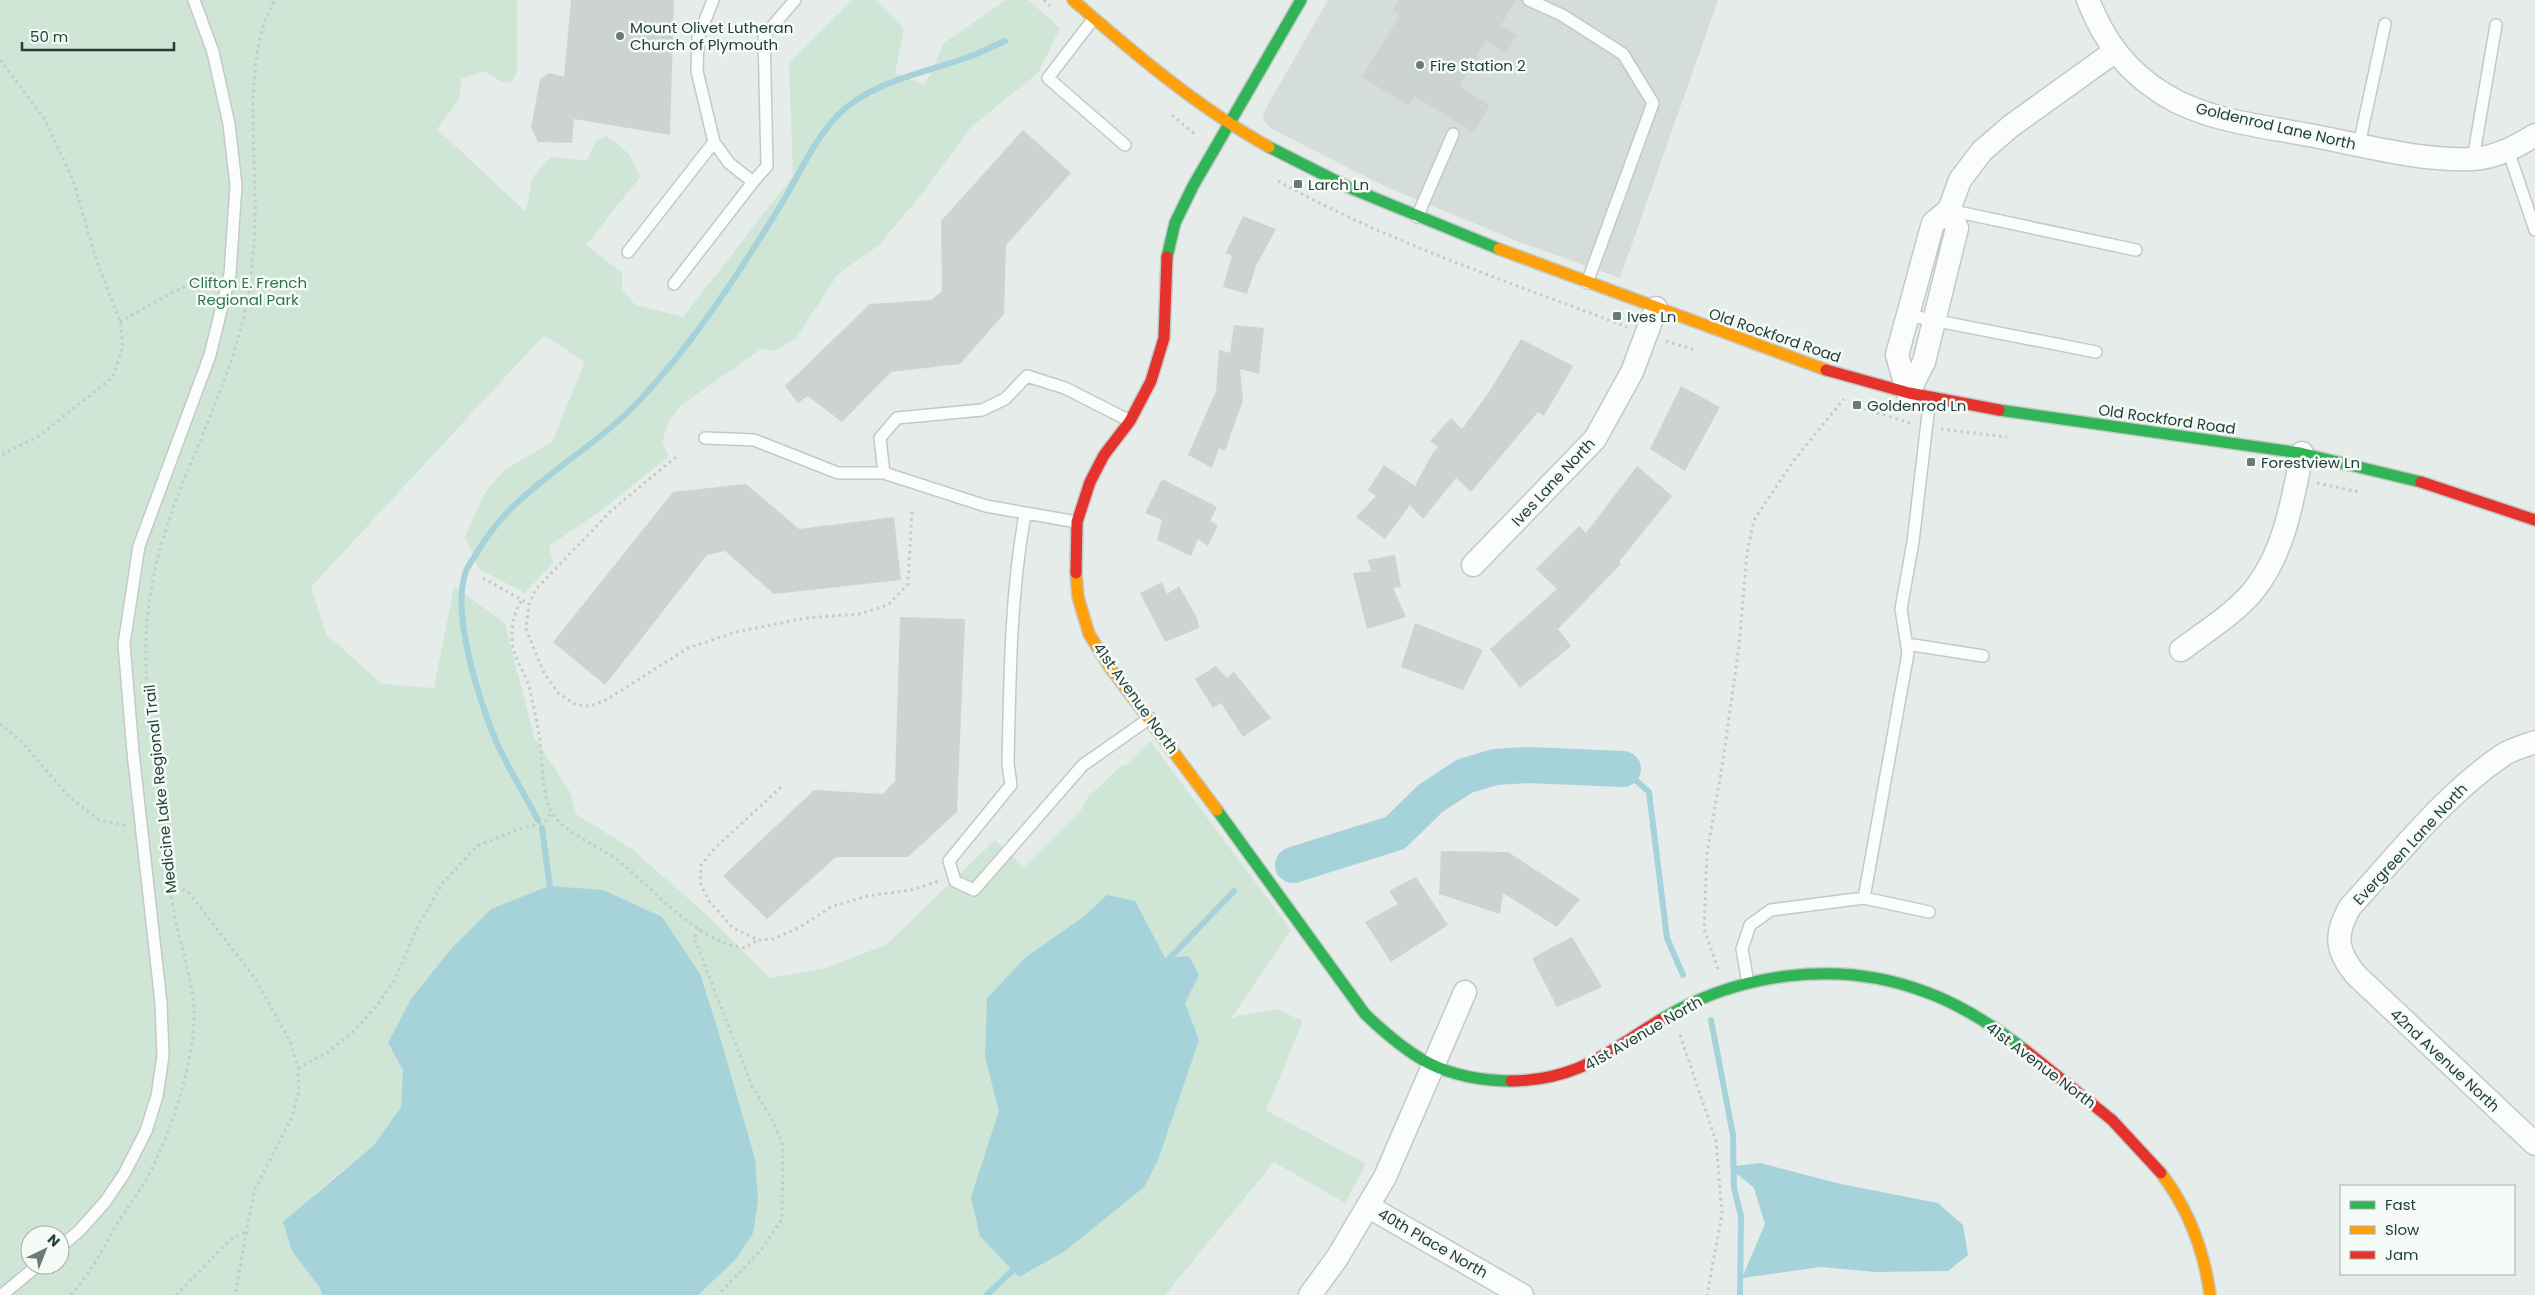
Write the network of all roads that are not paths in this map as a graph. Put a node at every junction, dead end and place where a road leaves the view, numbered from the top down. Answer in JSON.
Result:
{"nodes":[{"id":1,"x":194,"y":0,"type":"edge"},
{"id":2,"x":713,"y":0,"type":"edge"},
{"id":3,"x":796,"y":0,"type":"edge"},
{"id":4,"x":1073,"y":0,"type":"edge"},
{"id":5,"x":1301,"y":0,"type":"edge"},
{"id":6,"x":1529,"y":0,"type":"edge"},
{"id":7,"x":2088,"y":0,"type":"edge"},
{"id":8,"x":1094,"y":18,"type":"junction"},
{"id":9,"x":2385,"y":24,"type":"dead end"},
{"id":10,"x":2496,"y":25,"type":"dead end"},
{"id":11,"x":2114,"y":52,"type":"junction"},
{"id":12,"x":1228,"y":123,"type":"junction"},
{"id":13,"x":1454,"y":134,"type":"dead end"},
{"id":14,"x":2535,"y":135,"type":"edge"},
{"id":15,"x":714,"y":142,"type":"junction"},
{"id":16,"x":1125,"y":145,"type":"dead end"},
{"id":17,"x":2358,"y":145,"type":"junction"},
{"id":18,"x":2508,"y":150,"type":"junction"},
{"id":19,"x":2473,"y":159,"type":"junction"},
{"id":20,"x":753,"y":182,"type":"junction"},
{"id":21,"x":1949,"y":210,"type":"junction"},
{"id":22,"x":1417,"y":217,"type":"junction"},
{"id":23,"x":2535,"y":230,"type":"edge"},
{"id":24,"x":2136,"y":250,"type":"dead end"},
{"id":25,"x":628,"y":252,"type":"dead end"},
{"id":26,"x":674,"y":284,"type":"dead end"},
{"id":27,"x":1587,"y":284,"type":"junction"},
{"id":28,"x":1656,"y":308,"type":"junction"},
{"id":29,"x":1908,"y":315,"type":"junction"},
{"id":30,"x":1934,"y":320,"type":"junction"},
{"id":31,"x":2096,"y":352,"type":"dead end"},
{"id":32,"x":1908,"y":393,"type":"junction"},
{"id":33,"x":1930,"y":397,"type":"junction"},
{"id":34,"x":1130,"y":422,"type":"junction"},
{"id":35,"x":705,"y":438,"type":"dead end"},
{"id":36,"x":2302,"y":453,"type":"junction"},
{"id":37,"x":884,"y":473,"type":"junction"},
{"id":38,"x":1025,"y":514,"type":"junction"},
{"id":39,"x":2535,"y":520,"type":"edge"},
{"id":40,"x":1076,"y":522,"type":"junction"},
{"id":41,"x":1473,"y":565,"type":"dead end"},
{"id":42,"x":1907,"y":644,"type":"junction"},
{"id":43,"x":2181,"y":650,"type":"dead end"},
{"id":44,"x":1983,"y":656,"type":"dead end"},
{"id":45,"x":1150,"y":718,"type":"junction"},
{"id":46,"x":2535,"y":742,"type":"edge"},
{"id":47,"x":1864,"y":898,"type":"junction"},
{"id":48,"x":1929,"y":912,"type":"dead end"},
{"id":49,"x":2356,"y":975,"type":"joint"},
{"id":50,"x":1748,"y":983,"type":"junction"},
{"id":51,"x":1465,"y":992,"type":"dead end"},
{"id":52,"x":1435,"y":1068,"type":"junction"},
{"id":53,"x":2535,"y":1144,"type":"edge"},
{"id":54,"x":1369,"y":1207,"type":"junction"},
{"id":55,"x":70,"y":1238,"type":"edge"},
{"id":56,"x":26,"y":1275,"type":"edge"},
{"id":57,"x":2,"y":1295,"type":"edge"},
{"id":58,"x":1310,"y":1295,"type":"edge"},
{"id":59,"x":1522,"y":1295,"type":"edge"},
{"id":60,"x":2210,"y":1295,"type":"edge"}],
"edges":[{"from":1,"to":55,"type":"lane"},
{"from":2,"to":15,"type":"lane"},
{"from":3,"to":20,"type":"lane"},
{"from":4,"to":8,"type":"street","name":"Old Rockford Road"},
{"from":5,"to":12,"type":"street","name":"41st Avenue North"},
{"from":6,"to":27,"type":"lane"},
{"from":7,"to":11,"type":"street","name":"Goldenrod Lane North"},
{"from":8,"to":12,"type":"street","name":"Old Rockford Road"},
{"from":8,"to":16,"type":"lane"},
{"from":9,"to":17,"type":"lane"},
{"from":10,"to":19,"type":"lane"},
{"from":11,"to":17,"type":"street","name":"Goldenrod Lane North"},
{"from":11,"to":21,"type":"street"},
{"from":12,"to":22,"type":"street","name":"Old Rockford Road"},
{"from":12,"to":34,"type":"street","name":"41st Avenue North"},
{"from":13,"to":22,"type":"lane"},
{"from":14,"to":18,"type":"street","name":"Goldenrod Lane North"},
{"from":15,"to":20,"type":"lane"},
{"from":15,"to":25,"type":"lane"},
{"from":17,"to":19,"type":"street","name":"Goldenrod Lane North"},
{"from":18,"to":19,"type":"street","name":"Goldenrod Lane North"},
{"from":18,"to":23,"type":"lane"},
{"from":20,"to":26,"type":"lane"},
{"from":21,"to":24,"type":"lane"},
{"from":21,"to":29,"type":"street"},
{"from":21,"to":30,"type":"street"},
{"from":22,"to":27,"type":"street","name":"Old Rockford Road"},
{"from":27,"to":28,"type":"street","name":"Old Rockford Road"},
{"from":28,"to":32,"type":"street","name":"Old Rockford Road"},
{"from":28,"to":41,"type":"street","name":"Ives Lane North"},
{"from":29,"to":30,"type":"lane"},
{"from":29,"to":32,"type":"street"},
{"from":30,"to":31,"type":"lane"},
{"from":30,"to":32,"type":"street"},
{"from":32,"to":33,"type":"street","name":"Old Rockford Road"},
{"from":33,"to":36,"type":"street","name":"Old Rockford Road"},
{"from":33,"to":42,"type":"lane"},
{"from":34,"to":37,"type":"lane"},
{"from":34,"to":40,"type":"street","name":"41st Avenue North"},
{"from":35,"to":37,"type":"lane"},
{"from":36,"to":39,"type":"street","name":"Old Rockford Road"},
{"from":36,"to":43,"type":"street"},
{"from":37,"to":38,"type":"lane"},
{"from":38,"to":40,"type":"lane"},
{"from":38,"to":45,"type":"lane"},
{"from":40,"to":45,"type":"street","name":"41st Avenue North"},
{"from":42,"to":44,"type":"lane"},
{"from":42,"to":47,"type":"lane"},
{"from":45,"to":52,"type":"street","name":"41st Avenue North"},
{"from":46,"to":49,"type":"street","name":"Evergreen Lane North"},
{"from":47,"to":48,"type":"lane"},
{"from":47,"to":50,"type":"lane"},
{"from":49,"to":53,"type":"street","name":"42nd Avenue North"},
{"from":50,"to":52,"type":"street","name":"41st Avenue North"},
{"from":50,"to":60,"type":"street","name":"41st Avenue North"},
{"from":51,"to":52,"type":"street"},
{"from":52,"to":54,"type":"street"},
{"from":54,"to":58,"type":"street"},
{"from":54,"to":59,"type":"street","name":"40th Place North"},
{"from":56,"to":57,"type":"lane"}]}
